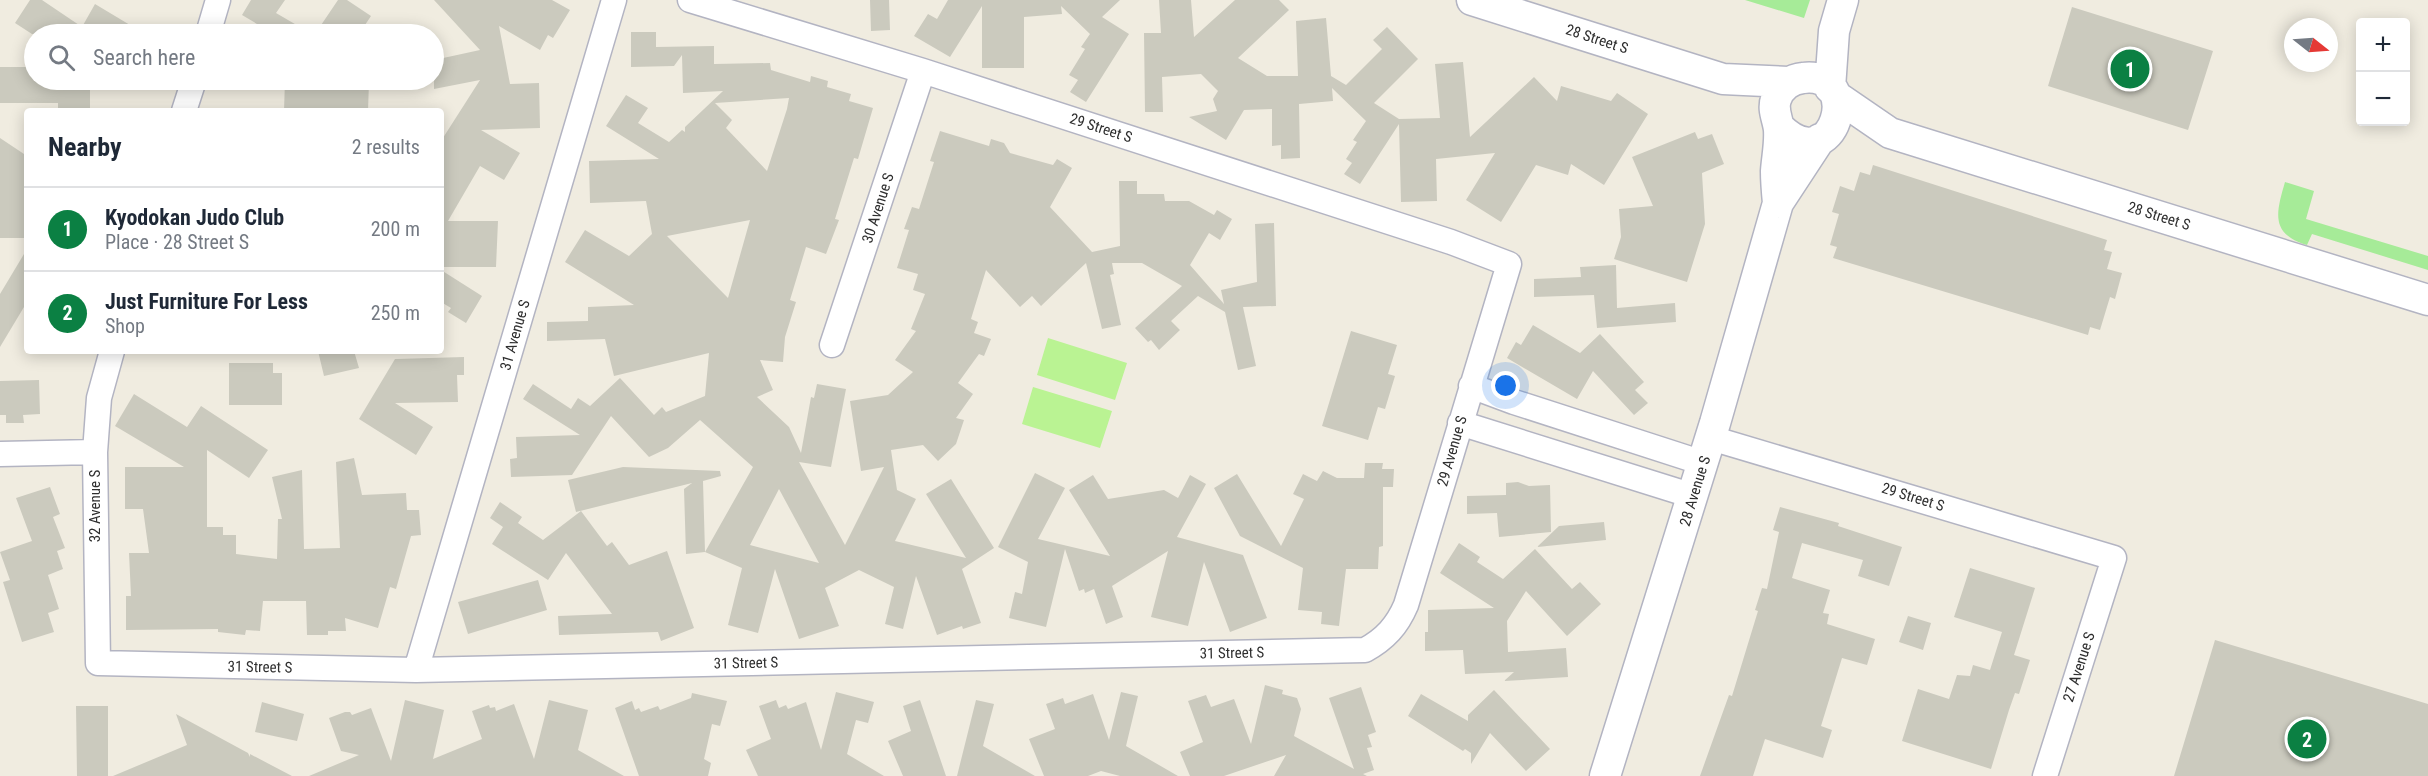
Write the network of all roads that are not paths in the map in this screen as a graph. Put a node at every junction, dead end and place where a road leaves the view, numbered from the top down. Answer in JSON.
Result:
{"nodes":[{"id":1,"x":218,"y":0,"type":"edge"},
{"id":2,"x":614,"y":0,"type":"edge"},
{"id":3,"x":690,"y":0,"type":"edge"},
{"id":4,"x":1472,"y":0,"type":"edge"},
{"id":5,"x":1844,"y":0,"type":"edge"},
{"id":6,"x":211,"y":24,"type":"edge"},
{"id":7,"x":1834,"y":31,"type":"junction"},
{"id":8,"x":923,"y":71,"type":"junction"},
{"id":9,"x":1723,"y":79,"type":"junction"},
{"id":10,"x":1793,"y":80,"type":"junction"},
{"id":11,"x":191,"y":90,"type":"edge"},
{"id":12,"x":1833,"y":92,"type":"junction"},
{"id":13,"x":185,"y":108,"type":"edge"},
{"id":14,"x":1777,"y":121,"type":"junction"},
{"id":15,"x":1890,"y":133,"type":"junction"},
{"id":16,"x":1825,"y":136,"type":"junction"},
{"id":17,"x":1778,"y":203,"type":"junction"},
{"id":18,"x":1509,"y":264,"type":"joint"},
{"id":19,"x":2428,"y":300,"type":"edge"},
{"id":20,"x":832,"y":345,"type":"dead end"},
{"id":21,"x":111,"y":354,"type":"edge"},
{"id":22,"x":1471,"y":386,"type":"junction"},
{"id":23,"x":1460,"y":423,"type":"junction"},
{"id":24,"x":1707,"y":450,"type":"junction"},
{"id":25,"x":95,"y":452,"type":"junction"},
{"id":26,"x":0,"y":454,"type":"edge"},
{"id":27,"x":1693,"y":496,"type":"junction"},
{"id":28,"x":2114,"y":558,"type":"joint"},
{"id":29,"x":1389,"y":634,"type":"joint"},
{"id":30,"x":99,"y":663,"type":"joint"},
{"id":31,"x":416,"y":670,"type":"junction"},
{"id":32,"x":1605,"y":776,"type":"edge"},
{"id":33,"x":2045,"y":776,"type":"edge"}],
"edges":[{"from":1,"to":6,"type":"street"},
{"from":2,"to":31,"type":"street","name":"31 Avenue S"},
{"from":3,"to":8,"type":"street","name":"29 Street S"},
{"from":4,"to":9,"type":"street","name":"28 Street S"},
{"from":5,"to":7,"type":"street"},
{"from":7,"to":10,"type":"street"},
{"from":7,"to":12,"type":"street"},
{"from":8,"to":18,"type":"street","name":"29 Street S"},
{"from":8,"to":20,"type":"street","name":"30 Avenue S"},
{"from":9,"to":10,"type":"street"},
{"from":9,"to":14,"type":"street"},
{"from":10,"to":12,"type":"street"},
{"from":10,"to":14,"type":"street"},
{"from":11,"to":13,"type":"street"},
{"from":12,"to":15,"type":"street"},
{"from":12,"to":16,"type":"street"},
{"from":14,"to":16,"type":"street"},
{"from":14,"to":17,"type":"street"},
{"from":15,"to":16,"type":"street"},
{"from":15,"to":19,"type":"street","name":"28 Street S"},
{"from":16,"to":17,"type":"street"},
{"from":17,"to":24,"type":"street","name":"28 Avenue S"},
{"from":18,"to":22,"type":"street","name":"29 Avenue S"},
{"from":21,"to":25,"type":"street","name":"32 Avenue S"},
{"from":22,"to":23,"type":"street","name":"29 Avenue S"},
{"from":22,"to":24,"type":"street","name":"29 Street S"},
{"from":23,"to":27,"type":"street"},
{"from":23,"to":29,"type":"street","name":"29 Avenue S"},
{"from":24,"to":27,"type":"street","name":"28 Avenue S"},
{"from":24,"to":28,"type":"street","name":"29 Street S"},
{"from":25,"to":26,"type":"street"},
{"from":25,"to":30,"type":"street","name":"32 Avenue S"},
{"from":27,"to":32,"type":"street","name":"28 Avenue S"},
{"from":28,"to":33,"type":"street","name":"27 Avenue S"},
{"from":29,"to":31,"type":"street","name":"31 Street S"},
{"from":30,"to":31,"type":"street","name":"31 Street S"}]}
